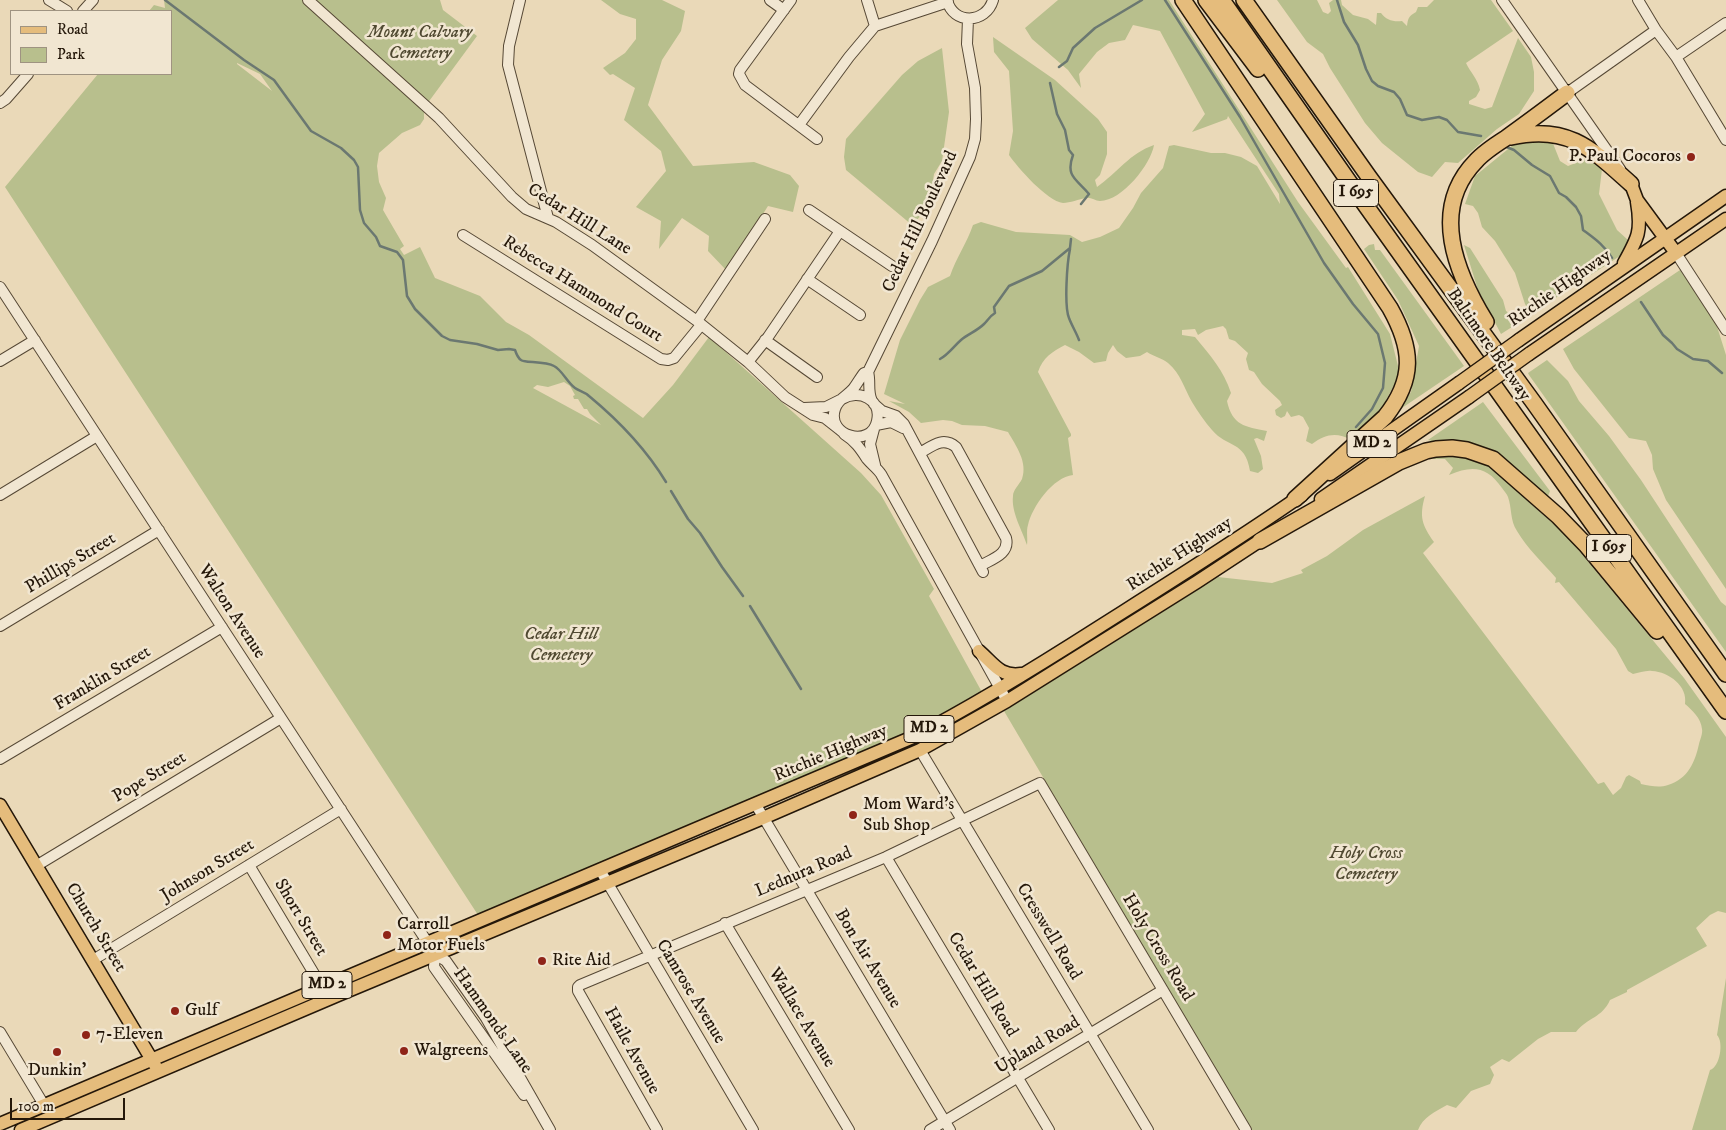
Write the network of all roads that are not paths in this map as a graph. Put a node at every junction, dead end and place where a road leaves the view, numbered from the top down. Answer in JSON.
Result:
{"nodes":[{"id":1,"x":50,"y":0,"type":"edge"},
{"id":2,"x":93,"y":0,"type":"edge"},
{"id":3,"x":308,"y":0,"type":"edge"},
{"id":4,"x":520,"y":0,"type":"edge"},
{"id":5,"x":770,"y":0,"type":"edge"},
{"id":6,"x":790,"y":0,"type":"edge"},
{"id":7,"x":866,"y":0,"type":"edge"},
{"id":8,"x":993,"y":0,"type":"edge"},
{"id":9,"x":1183,"y":0,"type":"edge"},
{"id":10,"x":1206,"y":0,"type":"edge"},
{"id":11,"x":1222,"y":0,"type":"edge"},
{"id":12,"x":1244,"y":0,"type":"edge"},
{"id":13,"x":1502,"y":0,"type":"edge"},
{"id":14,"x":1638,"y":0,"type":"edge"},
{"id":15,"x":947,"y":1,"type":"edge"},
{"id":16,"x":65,"y":10,"type":"edge"},
{"id":17,"x":84,"y":10,"type":"edge"},
{"id":18,"x":784,"y":10,"type":"junction"},
{"id":19,"x":968,"y":19,"type":"junction"},
{"id":20,"x":1726,"y":23,"type":"edge"},
{"id":21,"x":875,"y":26,"type":"junction"},
{"id":22,"x":1656,"y":30,"type":"junction"},
{"id":23,"x":1676,"y":57,"type":"junction"},
{"id":24,"x":27,"y":75,"type":"edge"},
{"id":25,"x":1567,"y":93,"type":"junction"},
{"id":26,"x":0,"y":103,"type":"edge"},
{"id":27,"x":799,"y":124,"type":"junction"},
{"id":28,"x":817,"y":139,"type":"dead end"},
{"id":29,"x":1505,"y":139,"type":"junction"},
{"id":30,"x":1726,"y":140,"type":"edge"},
{"id":31,"x":1631,"y":184,"type":"junction"},
{"id":32,"x":1354,"y":189,"type":"junction"},
{"id":33,"x":1726,"y":196,"type":"edge"},
{"id":34,"x":1637,"y":200,"type":"junction"},
{"id":35,"x":810,"y":210,"type":"dead end"},
{"id":36,"x":548,"y":218,"type":"junction"},
{"id":37,"x":765,"y":219,"type":"dead end"},
{"id":38,"x":1726,"y":219,"type":"edge"},
{"id":39,"x":840,"y":231,"type":"junction"},
{"id":40,"x":464,"y":234,"type":"dead end"},
{"id":41,"x":1665,"y":237,"type":"junction"},
{"id":42,"x":1676,"y":253,"type":"junction"},
{"id":43,"x":892,"y":266,"type":"dead end"},
{"id":44,"x":1622,"y":267,"type":"junction"},
{"id":45,"x":807,"y":279,"type":"junction"},
{"id":46,"x":0,"y":287,"type":"edge"},
{"id":47,"x":860,"y":315,"type":"dead end"},
{"id":48,"x":699,"y":323,"type":"junction"},
{"id":49,"x":1726,"y":330,"type":"edge"},
{"id":50,"x":35,"y":340,"type":"junction"},
{"id":51,"x":765,"y":340,"type":"junction"},
{"id":52,"x":0,"y":361,"type":"edge"},
{"id":53,"x":748,"y":362,"type":"junction"},
{"id":54,"x":868,"y":372,"type":"junction"},
{"id":55,"x":817,"y":377,"type":"dead end"},
{"id":56,"x":841,"y":400,"type":"junction"},
{"id":57,"x":873,"y":403,"type":"junction"},
{"id":58,"x":1534,"y":403,"type":"junction"},
{"id":59,"x":804,"y":408,"type":"junction"},
{"id":60,"x":875,"y":427,"type":"junction"},
{"id":61,"x":842,"y":431,"type":"junction"},
{"id":62,"x":909,"y":433,"type":"junction"},
{"id":63,"x":97,"y":436,"type":"junction"},
{"id":64,"x":920,"y":453,"type":"junction"},
{"id":65,"x":875,"y":465,"type":"junction"},
{"id":66,"x":0,"y":495,"type":"edge"},
{"id":67,"x":1295,"y":499,"type":"junction"},
{"id":68,"x":159,"y":530,"type":"junction"},
{"id":69,"x":1260,"y":541,"type":"junction"},
{"id":70,"x":0,"y":626,"type":"edge"},
{"id":71,"x":222,"y":627,"type":"junction"},
{"id":72,"x":979,"y":651,"type":"junction"},
{"id":73,"x":1726,"y":673,"type":"edge"},
{"id":74,"x":1024,"y":674,"type":"junction"},
{"id":75,"x":1000,"y":689,"type":"junction"},
{"id":76,"x":1007,"y":701,"type":"junction"},
{"id":77,"x":1726,"y":711,"type":"edge"},
{"id":78,"x":281,"y":718,"type":"junction"},
{"id":79,"x":920,"y":750,"type":"junction"},
{"id":80,"x":0,"y":759,"type":"edge"},
{"id":81,"x":1040,"y":783,"type":"joint"},
{"id":82,"x":0,"y":805,"type":"edge"},
{"id":83,"x":756,"y":805,"type":"junction"},
{"id":84,"x":341,"y":810,"type":"junction"},
{"id":85,"x":763,"y":818,"type":"junction"},
{"id":86,"x":962,"y":820,"type":"junction"},
{"id":87,"x":886,"y":857,"type":"junction"},
{"id":88,"x":249,"y":865,"type":"junction"},
{"id":89,"x":36,"y":866,"type":"junction"},
{"id":90,"x":600,"y":870,"type":"junction"},
{"id":91,"x":607,"y":882,"type":"junction"},
{"id":92,"x":807,"y":890,"type":"junction"},
{"id":93,"x":725,"y":923,"type":"junction"},
{"id":94,"x":427,"y":943,"type":"junction"},
{"id":95,"x":435,"y":954,"type":"junction"},
{"id":96,"x":650,"y":956,"type":"junction"},
{"id":97,"x":93,"y":960,"type":"junction"},
{"id":98,"x":322,"y":987,"type":"junction"},
{"id":99,"x":578,"y":987,"type":"joint"},
{"id":100,"x":1163,"y":990,"type":"junction"},
{"id":101,"x":459,"y":1001,"type":"junction"},
{"id":102,"x":486,"y":1018,"type":"junction"},
{"id":103,"x":475,"y":1027,"type":"junction"},
{"id":104,"x":0,"y":1032,"type":"edge"},
{"id":105,"x":1090,"y":1034,"type":"junction"},
{"id":106,"x":152,"y":1059,"type":"junction"},
{"id":107,"x":511,"y":1060,"type":"junction"},
{"id":108,"x":158,"y":1070,"type":"junction"},
{"id":109,"x":1018,"y":1077,"type":"junction"},
{"id":110,"x":44,"y":1105,"type":"junction"},
{"id":111,"x":0,"y":1124,"type":"edge"},
{"id":112,"x":947,"y":1125,"type":"edge"},
{"id":113,"x":548,"y":1127,"type":"edge"},
{"id":114,"x":21,"y":1130,"type":"edge"},
{"id":115,"x":657,"y":1130,"type":"edge"},
{"id":116,"x":753,"y":1130,"type":"edge"},
{"id":117,"x":849,"y":1130,"type":"edge"},
{"id":118,"x":930,"y":1130,"type":"edge"},
{"id":119,"x":1050,"y":1130,"type":"edge"},
{"id":120,"x":1148,"y":1130,"type":"edge"},
{"id":121,"x":1246,"y":1130,"type":"edge"}],
"edges":[{"from":1,"to":16,"type":"street"},
{"from":2,"to":17,"type":"street"},
{"from":3,"to":36,"type":"street","name":"Cedar Hill Lane"},
{"from":4,"to":36,"type":"street"},
{"from":5,"to":18,"type":"street"},
{"from":6,"to":18,"type":"street"},
{"from":7,"to":21,"type":"street"},
{"from":8,"to":19,"type":"street"},
{"from":9,"to":67,"type":"highway"},
{"from":10,"to":32,"type":"highway"},
{"from":11,"to":32,"type":"highway","name":"Baltimore Beltway","number":"I 695"},
{"from":12,"to":58,"type":"highway","name":"Baltimore Beltway","number":"I 695"},
{"from":13,"to":25,"type":"street"},
{"from":14,"to":22,"type":"street"},
{"from":15,"to":19,"type":"street"},
{"from":15,"to":21,"type":"street"},
{"from":18,"to":27,"type":"street"},
{"from":19,"to":54,"type":"street","name":"Cedar Hill Boulevard"},
{"from":20,"to":23,"type":"street"},
{"from":21,"to":27,"type":"street"},
{"from":22,"to":23,"type":"street"},
{"from":22,"to":25,"type":"street"},
{"from":23,"to":30,"type":"street"},
{"from":24,"to":26,"type":"street"},
{"from":25,"to":29,"type":"highway"},
{"from":25,"to":31,"type":"street"},
{"from":27,"to":28,"type":"street"},
{"from":29,"to":31,"type":"highway"},
{"from":29,"to":58,"type":"highway"},
{"from":31,"to":34,"type":"main road"},
{"from":31,"to":41,"type":"main road"},
{"from":32,"to":77,"type":"highway","name":"Baltimore Beltway","number":"I 695"},
{"from":33,"to":41,"type":"main road","name":"Ritchie Highway","number":"MD 2"},
{"from":34,"to":41,"type":"main road"},
{"from":34,"to":44,"type":"main road"},
{"from":35,"to":39,"type":"street"},
{"from":36,"to":48,"type":"street","name":"Cedar Hill Lane"},
{"from":37,"to":48,"type":"street","name":"Rebecca Hammond Court"},
{"from":38,"to":42,"type":"main road","name":"Ritchie Highway","number":"MD 2"},
{"from":39,"to":43,"type":"street"},
{"from":39,"to":45,"type":"street"},
{"from":40,"to":48,"type":"street","name":"Rebecca Hammond Court"},
{"from":41,"to":42,"type":"main road"},
{"from":41,"to":44,"type":"main road","name":"Ritchie Highway","number":"MD 2"},
{"from":42,"to":49,"type":"street"},
{"from":42,"to":69,"type":"main road","name":"Ritchie Highway","number":"MD 2","bridge":true},
{"from":44,"to":67,"type":"main road","name":"Ritchie Highway","number":"MD 2","bridge":true},
{"from":45,"to":47,"type":"street"},
{"from":45,"to":51,"type":"street"},
{"from":46,"to":50,"type":"street","name":"Walton Avenue"},
{"from":48,"to":53,"type":"street","name":"Cedar Hill Lane"},
{"from":50,"to":52,"type":"street"},
{"from":50,"to":63,"type":"street","name":"Walton Avenue"},
{"from":51,"to":53,"type":"street"},
{"from":51,"to":55,"type":"street"},
{"from":53,"to":59,"type":"street","name":"Cedar Hill Lane"},
{"from":54,"to":56,"type":"street","name":"Cedar Hill Boulevard"},
{"from":54,"to":57,"type":"street"},
{"from":56,"to":57,"type":"street"},
{"from":56,"to":59,"type":"street"},
{"from":56,"to":61,"type":"street"},
{"from":57,"to":60,"type":"street"},
{"from":57,"to":62,"type":"street"},
{"from":58,"to":73,"type":"highway","name":"Baltimore Beltway","number":"I 695"},
{"from":59,"to":61,"type":"street","name":"Cedar Hill Lane"},
{"from":60,"to":61,"type":"street"},
{"from":60,"to":62,"type":"street"},
{"from":60,"to":65,"type":"street"},
{"from":61,"to":65,"type":"street"},
{"from":62,"to":64,"type":"street"},
{"from":63,"to":66,"type":"street"},
{"from":63,"to":68,"type":"street","name":"Walton Avenue"},
{"from":64,"to":64,"type":"street"},
{"from":65,"to":72,"type":"street"},
{"from":67,"to":74,"type":"main road","name":"Ritchie Highway","number":"MD 2"},
{"from":68,"to":70,"type":"street","name":"Phillips Street"},
{"from":68,"to":71,"type":"street","name":"Walton Avenue"},
{"from":69,"to":76,"type":"main road","name":"Ritchie Highway","number":"MD 2"},
{"from":69,"to":77,"type":"highway"},
{"from":71,"to":78,"type":"street","name":"Walton Avenue"},
{"from":71,"to":80,"type":"street","name":"Franklin Street"},
{"from":72,"to":74,"type":"main road"},
{"from":72,"to":75,"type":"street"},
{"from":74,"to":75,"type":"main road","name":"Ritchie Highway","number":"MD 2"},
{"from":75,"to":76,"type":"street"},
{"from":75,"to":83,"type":"main road","name":"Ritchie Highway","number":"MD 2"},
{"from":76,"to":79,"type":"main road","name":"Ritchie Highway","number":"MD 2"},
{"from":78,"to":84,"type":"street","name":"Walton Avenue"},
{"from":78,"to":89,"type":"street","name":"Pope Street"},
{"from":79,"to":85,"type":"main road","name":"Ritchie Highway","number":"MD 2"},
{"from":79,"to":86,"type":"street","name":"Cresswell Road"},
{"from":81,"to":86,"type":"street","name":"Lednura Road"},
{"from":81,"to":100,"type":"street","name":"Holy Cross Road"},
{"from":82,"to":89,"type":"main road","name":"Church Street"},
{"from":83,"to":85,"type":"street","name":"Bon Air Avenue"},
{"from":83,"to":90,"type":"main road","name":"Ritchie Highway","number":"MD 2"},
{"from":84,"to":88,"type":"street","name":"Johnson Street"},
{"from":84,"to":94,"type":"street","name":"Walton Avenue"},
{"from":85,"to":91,"type":"main road","name":"Ritchie Highway","number":"MD 2"},
{"from":85,"to":92,"type":"street","name":"Bon Air Avenue"},
{"from":86,"to":87,"type":"street","name":"Lednura Road"},
{"from":86,"to":105,"type":"street","name":"Cresswell Road"},
{"from":87,"to":92,"type":"street","name":"Lednura Road"},
{"from":87,"to":109,"type":"street","name":"Cedar Hill Road"},
{"from":88,"to":97,"type":"street","name":"Johnson Street"},
{"from":88,"to":98,"type":"street","name":"Short Street"},
{"from":89,"to":97,"type":"main road","name":"Church Street"},
{"from":90,"to":91,"type":"street","name":"Camrose Avenue"},
{"from":90,"to":94,"type":"main road","name":"Ritchie Highway","number":"MD 2"},
{"from":91,"to":95,"type":"main road","name":"Ritchie Highway","number":"MD 2"},
{"from":91,"to":96,"type":"street","name":"Camrose Avenue"},
{"from":92,"to":93,"type":"street","name":"Lednura Road"},
{"from":92,"to":112,"type":"street","name":"Bon Air Avenue"},
{"from":93,"to":96,"type":"street","name":"Lednura Road"},
{"from":93,"to":117,"type":"street","name":"Wallace Avenue"},
{"from":94,"to":95,"type":"street","name":"Walton Avenue"},
{"from":94,"to":98,"type":"main road","name":"Ritchie Highway","number":"MD 2"},
{"from":95,"to":101,"type":"street","name":"Hammonds Lane"},
{"from":95,"to":102,"type":"street","name":"Hammonds Lane"},
{"from":95,"to":108,"type":"main road","name":"Ritchie Highway","number":"MD 2"},
{"from":96,"to":99,"type":"street","name":"Lednura Road"},
{"from":96,"to":116,"type":"street","name":"Camrose Avenue"},
{"from":97,"to":106,"type":"main road","name":"Church Street"},
{"from":98,"to":106,"type":"main road","name":"Ritchie Highway","number":"MD 2"},
{"from":99,"to":115,"type":"street","name":"Haile Avenue"},
{"from":100,"to":105,"type":"street","name":"Upland Road"},
{"from":100,"to":121,"type":"street","name":"Holy Cross Road"},
{"from":101,"to":102,"type":"street"},
{"from":101,"to":103,"type":"street","name":"Hammonds Lane"},
{"from":102,"to":107,"type":"street","name":"Hammonds Lane"},
{"from":103,"to":107,"type":"street"},
{"from":103,"to":113,"type":"street","name":"Hammonds Lane"},
{"from":104,"to":110,"type":"street"},
{"from":105,"to":109,"type":"street","name":"Upland Road"},
{"from":105,"to":120,"type":"street","name":"Cresswell Road"},
{"from":106,"to":108,"type":"main road","name":"Church Street"},
{"from":106,"to":110,"type":"main road","name":"Ritchie Highway","number":"MD 2"},
{"from":107,"to":113,"type":"street","name":"Hammonds Lane"},
{"from":108,"to":114,"type":"main road","name":"Ritchie Highway","number":"MD 2"},
{"from":109,"to":112,"type":"street","name":"Upland Road"},
{"from":109,"to":119,"type":"street","name":"Cedar Hill Road"},
{"from":110,"to":111,"type":"main road","name":"Ritchie Highway","number":"MD 2"},
{"from":112,"to":118,"type":"street","name":"Upland Road"}]}
